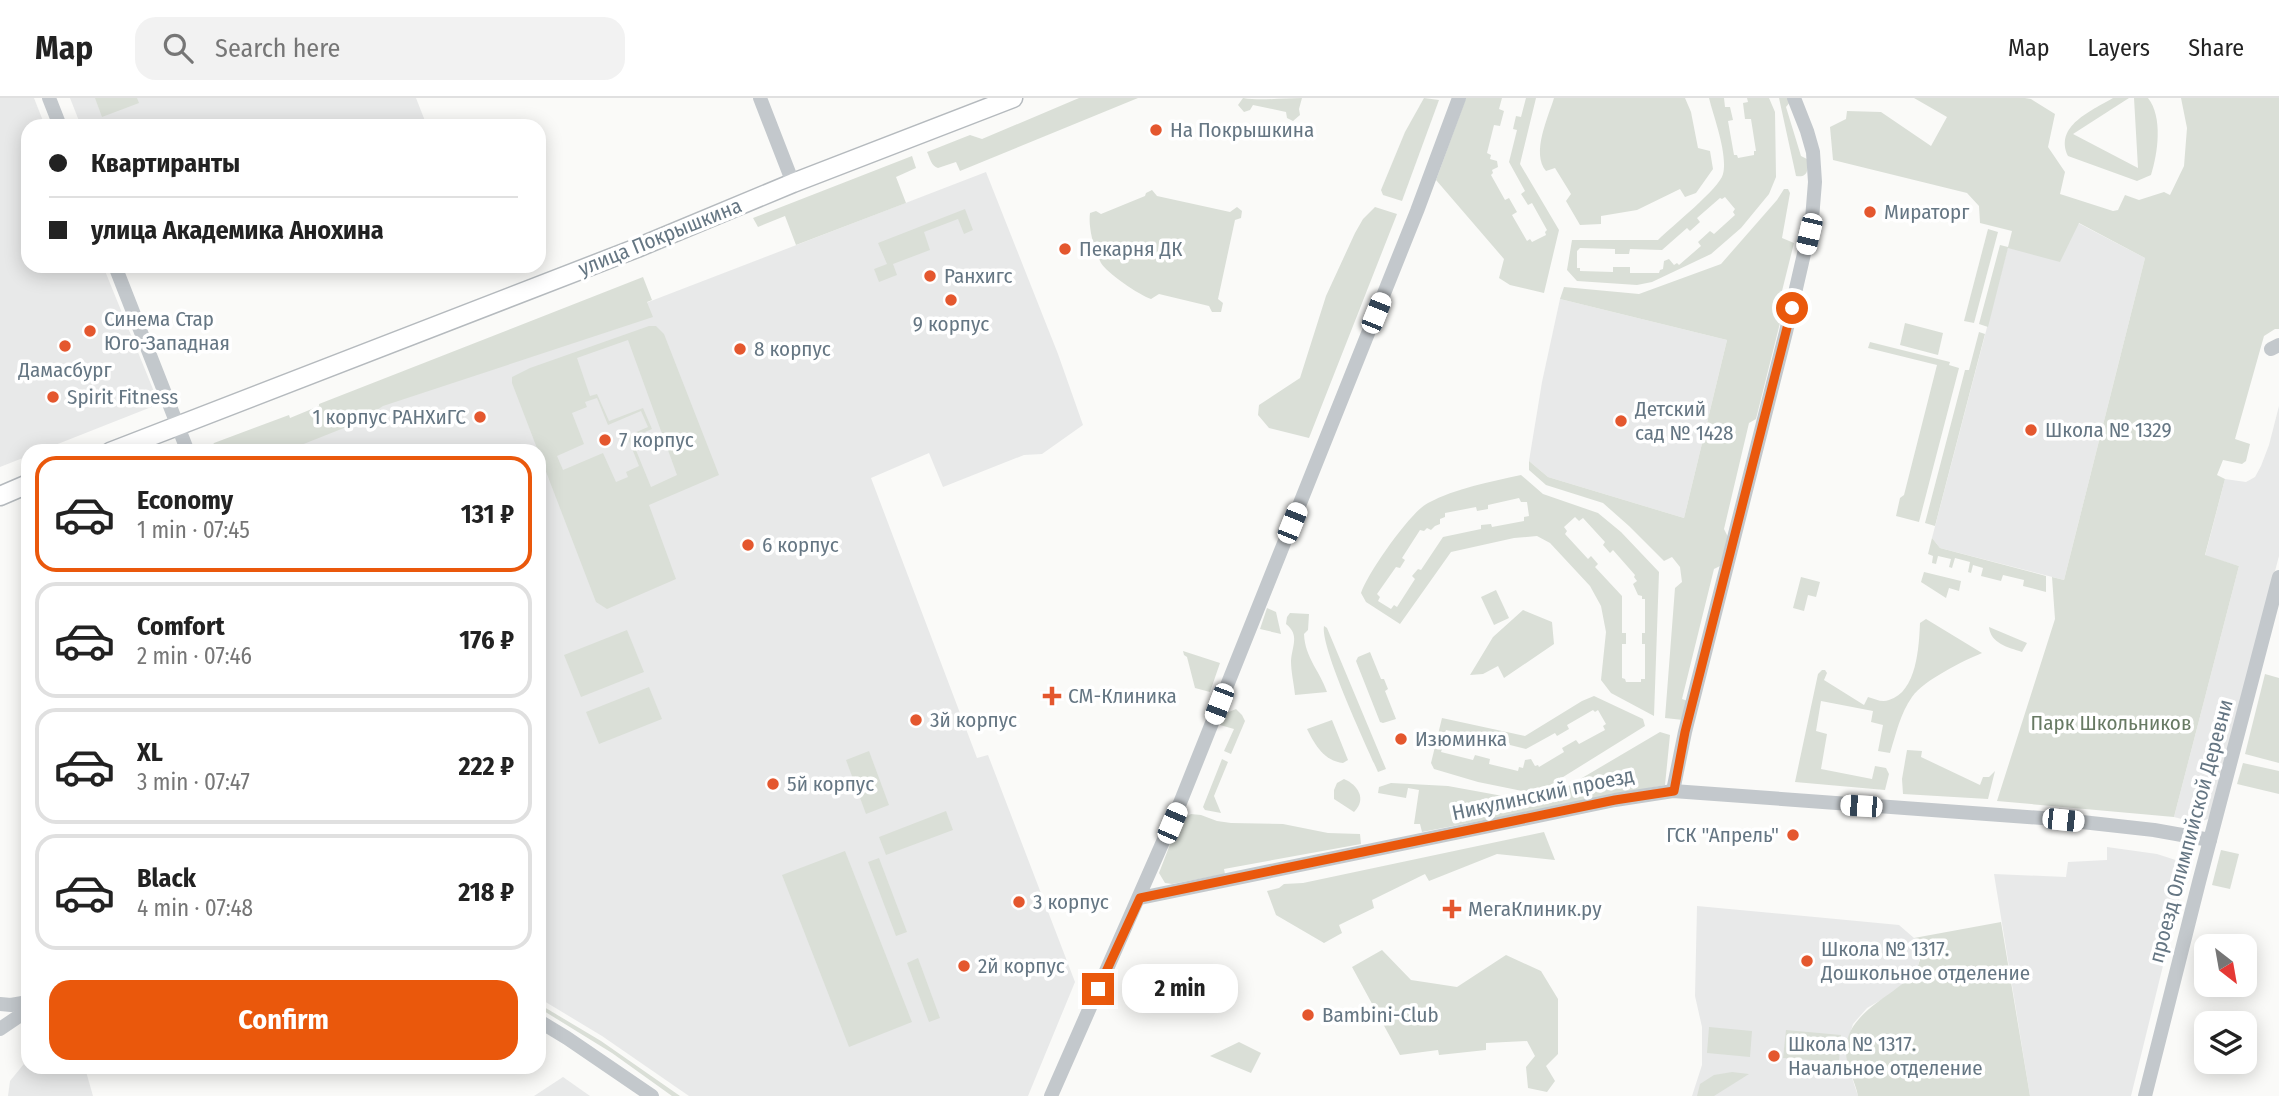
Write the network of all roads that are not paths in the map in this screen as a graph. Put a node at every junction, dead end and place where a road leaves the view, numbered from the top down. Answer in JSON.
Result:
{"nodes":[{"id":1,"x":49,"y":98,"type":"edge"},
{"id":2,"x":760,"y":98,"type":"edge"},
{"id":3,"x":1013,"y":98,"type":"edge"},
{"id":4,"x":1459,"y":98,"type":"edge"},
{"id":5,"x":1794,"y":98,"type":"edge"},
{"id":6,"x":57,"y":119,"type":"edge"},
{"id":7,"x":793,"y":183,"type":"junction"},
{"id":8,"x":118,"y":273,"type":"edge"},
{"id":9,"x":177,"y":425,"type":"junction"},
{"id":10,"x":130,"y":444,"type":"edge"},
{"id":11,"x":185,"y":444,"type":"edge"},
{"id":12,"x":21,"y":487,"type":"edge"},
{"id":13,"x":0,"y":495,"type":"edge"},
{"id":14,"x":2279,"y":577,"type":"edge"},
{"id":15,"x":1674,"y":791,"type":"junction"},
{"id":16,"x":2210,"y":840,"type":"junction"},
{"id":17,"x":1140,"y":898,"type":"junction"},
{"id":18,"x":21,"y":1003,"type":"edge"},
{"id":19,"x":0,"y":1004,"type":"edge"},
{"id":20,"x":21,"y":1015,"type":"edge"},
{"id":21,"x":546,"y":1025,"type":"edge"},
{"id":22,"x":0,"y":1029,"type":"edge"},
{"id":23,"x":652,"y":1096,"type":"edge"},
{"id":24,"x":1051,"y":1096,"type":"edge"},
{"id":25,"x":2145,"y":1096,"type":"edge"}],
"edges":[{"from":1,"to":6,"type":"street"},
{"from":2,"to":7,"type":"street"},
{"from":3,"to":7,"type":"main road","name":"улица Покрышкина"},
{"from":4,"to":17,"type":"street"},
{"from":5,"to":15,"type":"street"},
{"from":7,"to":9,"type":"main road","name":"улица Покрышкина"},
{"from":8,"to":9,"type":"street"},
{"from":9,"to":10,"type":"main road","name":"улица Покрышкина"},
{"from":9,"to":11,"type":"street"},
{"from":12,"to":13,"type":"main road"},
{"from":14,"to":16,"type":"street","name":"проезд Олимпийской Деревни"},
{"from":15,"to":16,"type":"street","name":"Никулинский проезд"},
{"from":15,"to":17,"type":"street","name":"Никулинский проезд"},
{"from":16,"to":25,"type":"street","name":"проезд Олимпийской Деревни"},
{"from":17,"to":24,"type":"street"},
{"from":18,"to":19,"type":"street"},
{"from":20,"to":22,"type":"street"},
{"from":21,"to":23,"type":"street"}]}
